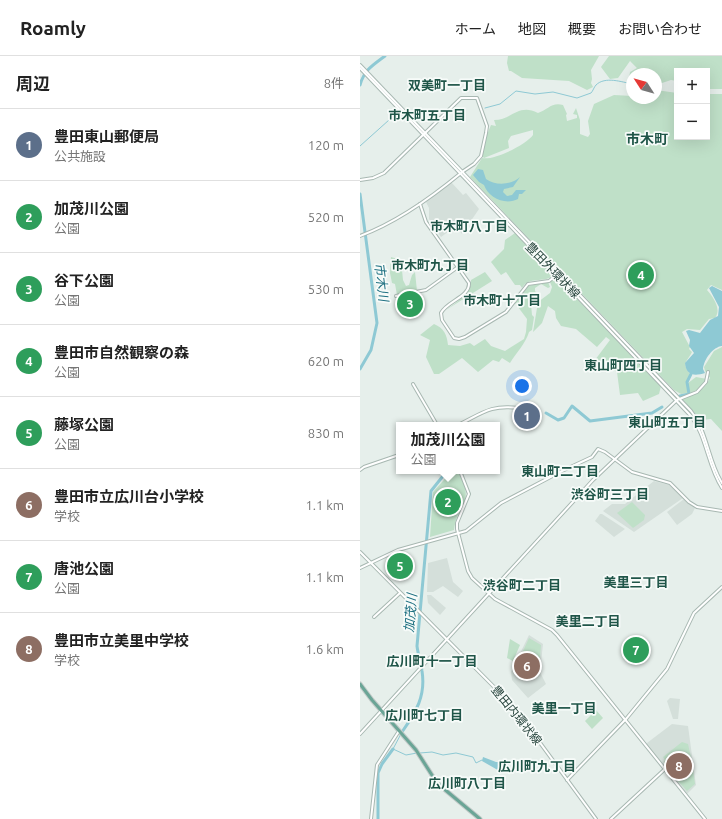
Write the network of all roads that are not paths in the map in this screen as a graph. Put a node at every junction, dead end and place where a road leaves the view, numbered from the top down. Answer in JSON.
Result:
{"nodes":[{"id":1,"x":360,"y":65,"type":"edge"},
{"id":2,"x":360,"y":68,"type":"edge"},
{"id":3,"x":363,"y":70,"type":"junction"},
{"id":4,"x":425,"y":134,"type":"junction"},
{"id":5,"x":461,"y":173,"type":"junction"},
{"id":6,"x":361,"y":180,"type":"edge"},
{"id":7,"x":420,"y":204,"type":"junction"},
{"id":8,"x":360,"y":236,"type":"edge"},
{"id":9,"x":458,"y":267,"type":"junction"},
{"id":10,"x":558,"y":274,"type":"junction"},
{"id":11,"x":396,"y":296,"type":"dead end"},
{"id":12,"x":708,"y":372,"type":"dead end"},
{"id":13,"x":413,"y":384,"type":"dead end"},
{"id":14,"x":678,"y":399,"type":"junction"},
{"id":15,"x":533,"y":413,"type":"dead end"},
{"id":16,"x":435,"y":422,"type":"edge"},
{"id":17,"x":463,"y":422,"type":"edge"},
{"id":18,"x":396,"y":456,"type":"edge"},
{"id":19,"x":614,"y":458,"type":"junction"},
{"id":20,"x":360,"y":470,"type":"edge"},
{"id":21,"x":461,"y":474,"type":"edge"},
{"id":22,"x":722,"y":484,"type":"edge"},
{"id":23,"x":722,"y":488,"type":"edge"},
{"id":24,"x":722,"y":511,"type":"edge"},
{"id":25,"x":458,"y":534,"type":"junction"},
{"id":26,"x":360,"y":552,"type":"edge"},
{"id":27,"x":371,"y":563,"type":"junction"},
{"id":28,"x":360,"y":568,"type":"edge"},
{"id":29,"x":722,"y":587,"type":"edge"},
{"id":30,"x":400,"y":593,"type":"junction"},
{"id":31,"x":489,"y":593,"type":"junction"},
{"id":32,"x":374,"y":617,"type":"dead end"},
{"id":33,"x":446,"y":639,"type":"junction"},
{"id":34,"x":360,"y":684,"type":"edge"},
{"id":35,"x":381,"y":710,"type":"junction"},
{"id":36,"x":626,"y":719,"type":"junction"},
{"id":37,"x":400,"y":732,"type":"junction"},
{"id":38,"x":360,"y":734,"type":"edge"},
{"id":39,"x":665,"y":769,"type":"junction"},
{"id":40,"x":567,"y":780,"type":"junction"},
{"id":41,"x":371,"y":819,"type":"edge"},
{"id":42,"x":480,"y":819,"type":"edge"},
{"id":43,"x":596,"y":819,"type":"edge"},
{"id":44,"x":611,"y":819,"type":"edge"},
{"id":45,"x":705,"y":819,"type":"edge"}],
"edges":[{"from":1,"to":3,"type":"street","name":"豊田外環状線"},
{"from":2,"to":3,"type":"street","name":"豊田外環状線"},
{"from":3,"to":4,"type":"street","name":"豊田外環状線"},
{"from":4,"to":5,"type":"street","name":"豊田外環状線"},
{"from":4,"to":5,"type":"street"},
{"from":4,"to":6,"type":"street"},
{"from":5,"to":7,"type":"street"},
{"from":5,"to":10,"type":"street","name":"豊田外環状線"},
{"from":7,"to":8,"type":"street"},
{"from":7,"to":9,"type":"street"},
{"from":9,"to":10,"type":"street"},
{"from":9,"to":11,"type":"street"},
{"from":10,"to":14,"type":"street","name":"豊田外環状線"},
{"from":12,"to":14,"type":"street"},
{"from":13,"to":16,"type":"street"},
{"from":14,"to":19,"type":"street"},
{"from":14,"to":22,"type":"street","name":"豊田外環状線"},
{"from":14,"to":23,"type":"street","name":"豊田外環状線"},
{"from":15,"to":17,"type":"street"},
{"from":18,"to":20,"type":"street"},
{"from":19,"to":24,"type":"street"},
{"from":19,"to":25,"type":"street"},
{"from":19,"to":31,"type":"street"},
{"from":21,"to":25,"type":"street"},
{"from":25,"to":27,"type":"street"},
{"from":25,"to":31,"type":"street"},
{"from":26,"to":27,"type":"street","name":"豊田内環状線"},
{"from":27,"to":28,"type":"street"},
{"from":27,"to":30,"type":"street","name":"豊田内環状線"},
{"from":29,"to":36,"type":"street"},
{"from":30,"to":32,"type":"street"},
{"from":30,"to":33,"type":"street","name":"豊田内環状線"},
{"from":31,"to":33,"type":"street"},
{"from":31,"to":36,"type":"street"},
{"from":33,"to":35,"type":"street"},
{"from":33,"to":40,"type":"street","name":"豊田内環状線"},
{"from":34,"to":35,"type":"main road"},
{"from":35,"to":37,"type":"main road"},
{"from":35,"to":38,"type":"street"},
{"from":36,"to":39,"type":"street"},
{"from":36,"to":40,"type":"street"},
{"from":37,"to":41,"type":"street"},
{"from":37,"to":42,"type":"main road"},
{"from":39,"to":44,"type":"street"},
{"from":39,"to":45,"type":"street"},
{"from":40,"to":43,"type":"street","name":"豊田内環状線"}]}
